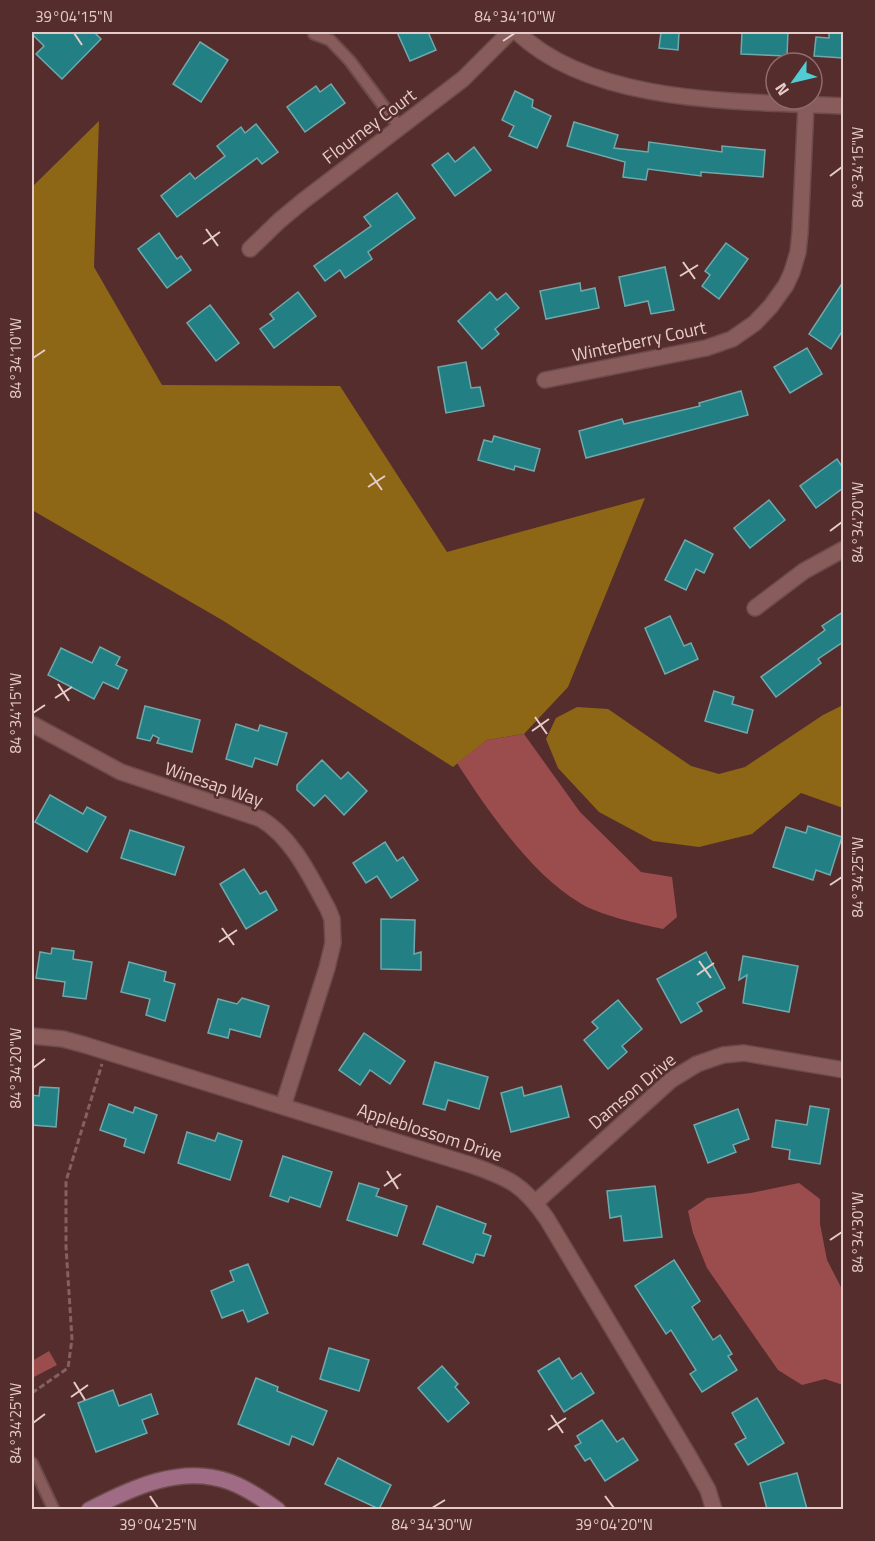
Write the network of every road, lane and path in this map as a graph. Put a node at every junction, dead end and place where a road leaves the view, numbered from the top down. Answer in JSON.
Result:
{"nodes":[{"id":1,"x":510,"y":32,"type":"edge"},
{"id":2,"x":517,"y":32,"type":"edge"},
{"id":3,"x":314,"y":34,"type":"dead end"},
{"id":4,"x":764,"y":103,"type":"edge"},
{"id":5,"x":824,"y":105,"type":"edge"},
{"id":6,"x":843,"y":106,"type":"edge"},
{"id":7,"x":806,"y":111,"type":"edge"},
{"id":8,"x":400,"y":128,"type":"junction"},
{"id":9,"x":250,"y":249,"type":"dead end"},
{"id":10,"x":545,"y":380,"type":"dead end"},
{"id":11,"x":843,"y":549,"type":"edge"},
{"id":12,"x":755,"y":608,"type":"dead end"},
{"id":13,"x":32,"y":724,"type":"edge"},
{"id":14,"x":32,"y":1036,"type":"edge"},
{"id":15,"x":106,"y":1051,"type":"junction"},
{"id":16,"x":843,"y":1070,"type":"edge"},
{"id":17,"x":283,"y":1106,"type":"junction"},
{"id":18,"x":536,"y":1202,"type":"junction"},
{"id":19,"x":32,"y":1393,"type":"edge"},
{"id":20,"x":32,"y":1463,"type":"edge"},
{"id":21,"x":54,"y":1509,"type":"edge"},
{"id":22,"x":89,"y":1509,"type":"edge"},
{"id":23,"x":278,"y":1509,"type":"edge"},
{"id":24,"x":714,"y":1509,"type":"edge"}],
"edges":[{"from":1,"to":8,"type":"street","name":"Flourney Court"},
{"from":2,"to":4,"type":"street"},
{"from":3,"to":8,"type":"lane"},
{"from":5,"to":6,"type":"street"},
{"from":7,"to":10,"type":"street","name":"Winterberry Court"},
{"from":8,"to":9,"type":"street","name":"Flourney Court"},
{"from":11,"to":12,"type":"street"},
{"from":13,"to":17,"type":"street","name":"Winesap Way"},
{"from":14,"to":15,"type":"street","name":"Appleblossom Drive"},
{"from":15,"to":17,"type":"street","name":"Appleblossom Drive"},
{"from":15,"to":19,"type":"path"},
{"from":16,"to":18,"type":"street","name":"Damson Drive"},
{"from":17,"to":18,"type":"street","name":"Appleblossom Drive"},
{"from":18,"to":24,"type":"street","name":"Appleblossom Drive"},
{"from":20,"to":21,"type":"lane"},
{"from":22,"to":23,"type":"street"}]}
